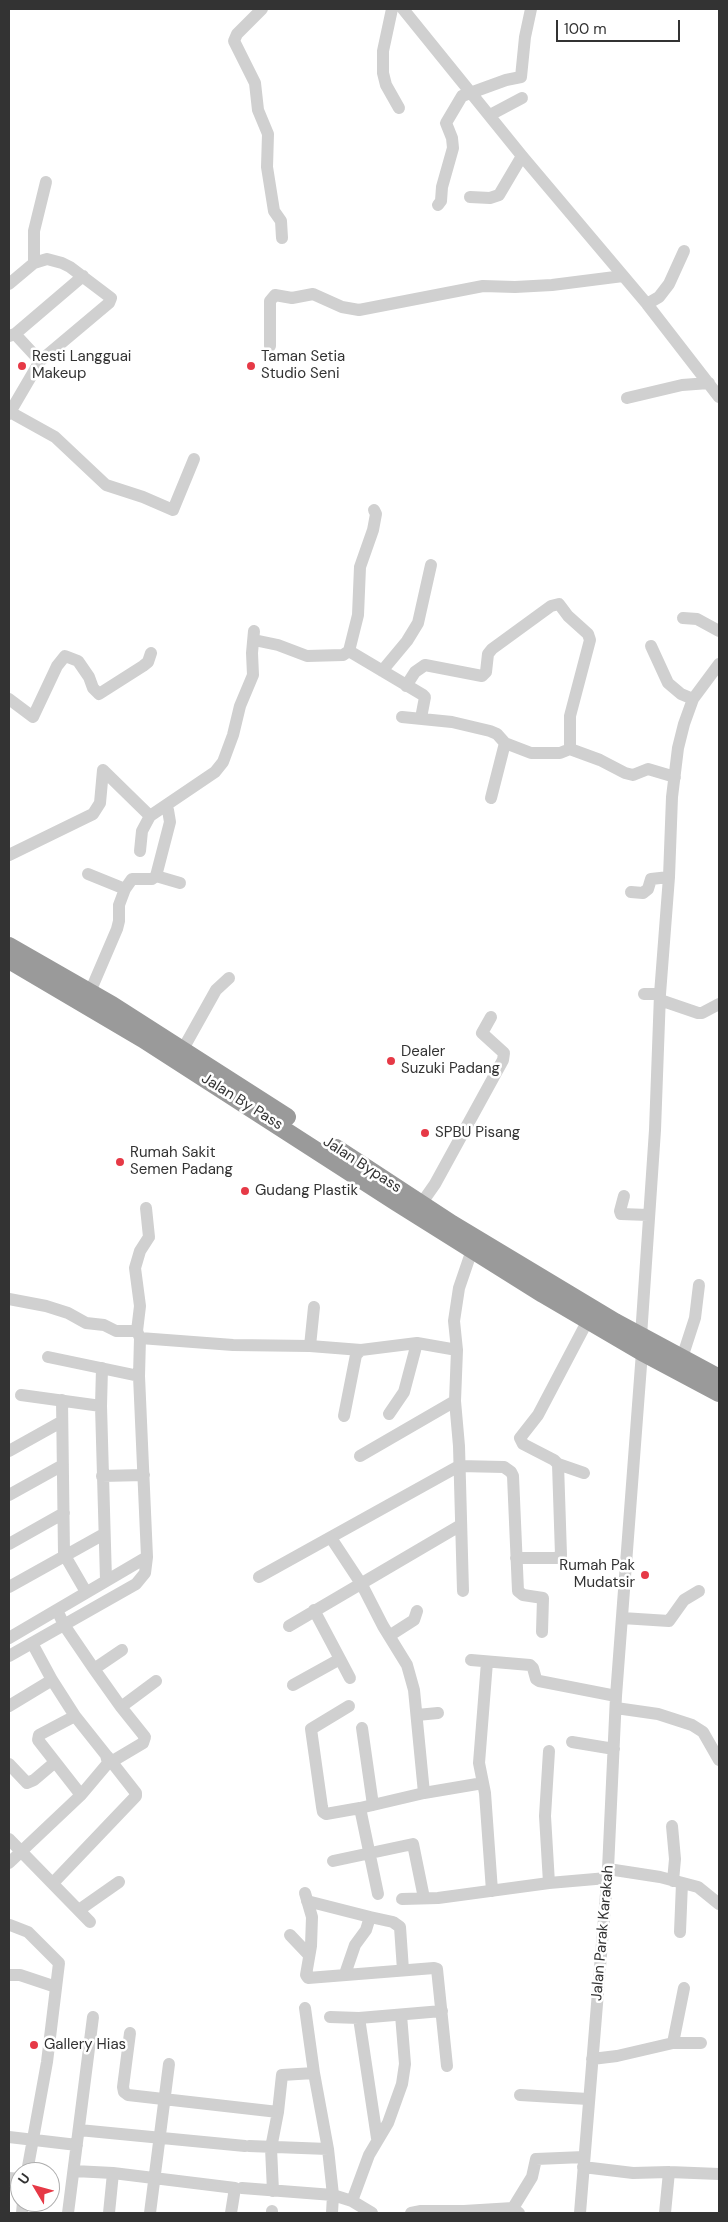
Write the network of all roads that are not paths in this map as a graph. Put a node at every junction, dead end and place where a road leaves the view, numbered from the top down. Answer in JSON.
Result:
{"nodes":[{"id":1,"x":262,"y":9,"type":"edge"},
{"id":2,"x":392,"y":9,"type":"edge"},
{"id":3,"x":403,"y":9,"type":"edge"},
{"id":4,"x":532,"y":9,"type":"edge"},
{"id":5,"x":471,"y":92,"type":"junction"},
{"id":6,"x":522,"y":98,"type":"dead end"},
{"id":7,"x":399,"y":108,"type":"dead end"},
{"id":8,"x":490,"y":115,"type":"junction"},
{"id":9,"x":522,"y":156,"type":"junction"},
{"id":10,"x":46,"y":182,"type":"dead end"},
{"id":11,"x":470,"y":197,"type":"dead end"},
{"id":12,"x":438,"y":205,"type":"dead end"},
{"id":13,"x":282,"y":238,"type":"dead end"},
{"id":14,"x":684,"y":251,"type":"dead end"},
{"id":15,"x":34,"y":263,"type":"junction"},
{"id":16,"x":83,"y":276,"type":"junction"},
{"id":17,"x":623,"y":276,"type":"junction"},
{"id":18,"x":9,"y":284,"type":"edge"},
{"id":19,"x":647,"y":304,"type":"junction"},
{"id":20,"x":12,"y":335,"type":"edge"},
{"id":21,"x":270,"y":346,"type":"dead end"},
{"id":22,"x":40,"y":361,"type":"junction"},
{"id":23,"x":709,"y":383,"type":"junction"},
{"id":24,"x":719,"y":397,"type":"edge"},
{"id":25,"x":627,"y":398,"type":"dead end"},
{"id":26,"x":9,"y":413,"type":"edge"},
{"id":27,"x":194,"y":459,"type":"dead end"},
{"id":28,"x":374,"y":510,"type":"dead end"},
{"id":29,"x":431,"y":564,"type":"dead end"},
{"id":30,"x":683,"y":618,"type":"dead end"},
{"id":31,"x":719,"y":631,"type":"edge"},
{"id":32,"x":651,"y":646,"type":"dead end"},
{"id":33,"x":349,"y":651,"type":"junction"},
{"id":34,"x":151,"y":653,"type":"dead end"},
{"id":35,"x":719,"y":664,"type":"edge"},
{"id":36,"x":382,"y":671,"type":"junction"},
{"id":37,"x":406,"y":686,"type":"junction"},
{"id":38,"x":9,"y":699,"type":"edge"},
{"id":39,"x":693,"y":699,"type":"junction"},
{"id":40,"x":402,"y":717,"type":"dead end"},
{"id":41,"x":421,"y":718,"type":"junction"},
{"id":42,"x":505,"y":743,"type":"junction"},
{"id":43,"x":570,"y":749,"type":"junction"},
{"id":44,"x":675,"y":777,"type":"junction"},
{"id":45,"x":491,"y":798,"type":"dead end"},
{"id":46,"x":168,"y":810,"type":"dead end"},
{"id":47,"x":150,"y":816,"type":"junction"},
{"id":48,"x":140,"y":851,"type":"dead end"},
{"id":49,"x":9,"y":855,"type":"edge"},
{"id":50,"x":88,"y":874,"type":"dead end"},
{"id":51,"x":156,"y":876,"type":"junction"},
{"id":52,"x":669,"y":877,"type":"junction"},
{"id":53,"x":180,"y":883,"type":"dead end"},
{"id":54,"x":125,"y":889,"type":"junction"},
{"id":55,"x":631,"y":892,"type":"dead end"},
{"id":56,"x":9,"y":946,"type":"edge"},
{"id":57,"x":9,"y":960,"type":"edge"},
{"id":58,"x":230,"y":978,"type":"dead end"},
{"id":59,"x":90,"y":992,"type":"junction"},
{"id":60,"x":644,"y":994,"type":"dead end"},
{"id":61,"x":660,"y":997,"type":"junction"},
{"id":62,"x":719,"y":1004,"type":"edge"},
{"id":63,"x":491,"y":1017,"type":"dead end"},
{"id":64,"x":187,"y":1057,"type":"junction"},
{"id":65,"x":624,"y":1196,"type":"dead end"},
{"id":66,"x":421,"y":1204,"type":"junction"},
{"id":67,"x":146,"y":1208,"type":"dead end"},
{"id":68,"x":648,"y":1216,"type":"junction"},
{"id":69,"x":472,"y":1250,"type":"junction"},
{"id":70,"x":699,"y":1285,"type":"dead end"},
{"id":71,"x":9,"y":1299,"type":"edge"},
{"id":72,"x":314,"y":1308,"type":"dead end"},
{"id":73,"x":588,"y":1320,"type":"junction"},
{"id":74,"x":139,"y":1335,"type":"junction"},
{"id":75,"x":417,"y":1343,"type":"junction"},
{"id":76,"x":642,"y":1344,"type":"junction"},
{"id":77,"x":310,"y":1346,"type":"junction"},
{"id":78,"x":361,"y":1350,"type":"junction"},
{"id":79,"x":457,"y":1350,"type":"junction"},
{"id":80,"x":48,"y":1357,"type":"dead end"},
{"id":81,"x":682,"y":1358,"type":"junction"},
{"id":82,"x":102,"y":1368,"type":"junction"},
{"id":83,"x":139,"y":1376,"type":"junction"},
{"id":84,"x":719,"y":1378,"type":"edge"},
{"id":85,"x":719,"y":1393,"type":"edge"},
{"id":86,"x":21,"y":1395,"type":"dead end"},
{"id":87,"x":62,"y":1400,"type":"junction"},
{"id":88,"x":455,"y":1401,"type":"junction"},
{"id":89,"x":100,"y":1406,"type":"junction"},
{"id":90,"x":389,"y":1414,"type":"dead end"},
{"id":91,"x":344,"y":1416,"type":"dead end"},
{"id":92,"x":61,"y":1422,"type":"junction"},
{"id":93,"x":9,"y":1451,"type":"edge"},
{"id":94,"x":360,"y":1456,"type":"dead end"},
{"id":95,"x":558,"y":1464,"type":"junction"},
{"id":96,"x":63,"y":1465,"type":"junction"},
{"id":97,"x":459,"y":1466,"type":"junction"},
{"id":98,"x":584,"y":1473,"type":"dead end"},
{"id":99,"x":144,"y":1475,"type":"junction"},
{"id":100,"x":102,"y":1476,"type":"junction"},
{"id":101,"x":9,"y":1495,"type":"edge"},
{"id":102,"x":64,"y":1513,"type":"junction"},
{"id":103,"x":460,"y":1525,"type":"junction"},
{"id":104,"x":104,"y":1534,"type":"junction"},
{"id":105,"x":331,"y":1538,"type":"junction"},
{"id":106,"x":9,"y":1544,"type":"edge"},
{"id":107,"x":64,"y":1554,"type":"junction"},
{"id":108,"x":147,"y":1558,"type":"junction"},
{"id":109,"x":516,"y":1558,"type":"junction"},
{"id":110,"x":259,"y":1577,"type":"dead end"},
{"id":111,"x":106,"y":1580,"type":"junction"},
{"id":112,"x":362,"y":1585,"type":"junction"},
{"id":113,"x":9,"y":1587,"type":"edge"},
{"id":114,"x":463,"y":1591,"type":"dead end"},
{"id":115,"x":699,"y":1591,"type":"dead end"},
{"id":116,"x":86,"y":1592,"type":"junction"},
{"id":117,"x":57,"y":1610,"type":"junction"},
{"id":118,"x":314,"y":1610,"type":"junction"},
{"id":119,"x":417,"y":1611,"type":"dead end"},
{"id":120,"x":622,"y":1618,"type":"junction"},
{"id":121,"x":64,"y":1625,"type":"junction"},
{"id":122,"x":289,"y":1626,"type":"dead end"},
{"id":123,"x":542,"y":1632,"type":"dead end"},
{"id":124,"x":10,"y":1635,"type":"edge"},
{"id":125,"x":389,"y":1636,"type":"junction"},
{"id":126,"x":32,"y":1643,"type":"junction"},
{"id":127,"x":122,"y":1650,"type":"dead end"},
{"id":128,"x":9,"y":1656,"type":"edge"},
{"id":129,"x":340,"y":1659,"type":"junction"},
{"id":130,"x":471,"y":1660,"type":"dead end"},
{"id":131,"x":487,"y":1662,"type":"junction"},
{"id":132,"x":94,"y":1669,"type":"junction"},
{"id":133,"x":350,"y":1678,"type":"dead end"},
{"id":134,"x":52,"y":1680,"type":"junction"},
{"id":135,"x":156,"y":1681,"type":"dead end"},
{"id":136,"x":293,"y":1685,"type":"dead end"},
{"id":137,"x":616,"y":1702,"type":"junction"},
{"id":138,"x":9,"y":1706,"type":"edge"},
{"id":139,"x":349,"y":1706,"type":"dead end"},
{"id":140,"x":121,"y":1707,"type":"junction"},
{"id":141,"x":438,"y":1712,"type":"dead end"},
{"id":142,"x":417,"y":1715,"type":"junction"},
{"id":143,"x":75,"y":1716,"type":"junction"},
{"id":144,"x":362,"y":1728,"type":"dead end"},
{"id":145,"x":572,"y":1742,"type":"dead end"},
{"id":146,"x":614,"y":1749,"type":"junction"},
{"id":147,"x":549,"y":1751,"type":"dead end"},
{"id":148,"x":109,"y":1759,"type":"junction"},
{"id":149,"x":719,"y":1760,"type":"edge"},
{"id":150,"x":54,"y":1762,"type":"junction"},
{"id":151,"x":9,"y":1764,"type":"edge"},
{"id":152,"x":483,"y":1782,"type":"junction"},
{"id":153,"x":424,"y":1792,"type":"junction"},
{"id":154,"x":81,"y":1795,"type":"junction"},
{"id":155,"x":367,"y":1807,"type":"junction"},
{"id":156,"x":672,"y":1826,"type":"dead end"},
{"id":157,"x":9,"y":1839,"type":"edge"},
{"id":158,"x":21,"y":1851,"type":"junction"},
{"id":159,"x":370,"y":1853,"type":"junction"},
{"id":160,"x":333,"y":1861,"type":"dead end"},
{"id":161,"x":9,"y":1863,"type":"edge"},
{"id":162,"x":608,"y":1873,"type":"junction"},
{"id":163,"x":119,"y":1882,"type":"dead end"},
{"id":164,"x":677,"y":1882,"type":"junction"},
{"id":165,"x":53,"y":1883,"type":"junction"},
{"id":166,"x":549,"y":1883,"type":"junction"},
{"id":167,"x":492,"y":1891,"type":"junction"},
{"id":168,"x":378,"y":1894,"type":"dead end"},
{"id":169,"x":424,"y":1898,"type":"junction"},
{"id":170,"x":402,"y":1899,"type":"dead end"},
{"id":171,"x":719,"y":1904,"type":"edge"},
{"id":172,"x":79,"y":1910,"type":"junction"},
{"id":173,"x":370,"y":1917,"type":"junction"},
{"id":174,"x":90,"y":1922,"type":"dead end"},
{"id":175,"x":9,"y":1926,"type":"edge"},
{"id":176,"x":680,"y":1932,"type":"dead end"},
{"id":177,"x":290,"y":1935,"type":"dead end"},
{"id":178,"x":310,"y":1955,"type":"junction"},
{"id":179,"x":403,"y":1970,"type":"junction"},
{"id":180,"x":9,"y":1974,"type":"edge"},
{"id":181,"x":345,"y":1974,"type":"junction"},
{"id":182,"x":56,"y":1987,"type":"junction"},
{"id":183,"x":684,"y":1988,"type":"dead end"},
{"id":184,"x":305,"y":2008,"type":"dead end"},
{"id":185,"x":442,"y":2011,"type":"junction"},
{"id":186,"x":401,"y":2015,"type":"junction"},
{"id":187,"x":93,"y":2016,"type":"dead end"},
{"id":188,"x":330,"y":2016,"type":"dead end"},
{"id":189,"x":359,"y":2018,"type":"junction"},
{"id":190,"x":130,"y":2033,"type":"dead end"},
{"id":191,"x":673,"y":2043,"type":"junction"},
{"id":192,"x":701,"y":2043,"type":"dead end"},
{"id":193,"x":592,"y":2059,"type":"junction"},
{"id":194,"x":169,"y":2064,"type":"dead end"},
{"id":195,"x":448,"y":2066,"type":"dead end"},
{"id":196,"x":314,"y":2073,"type":"junction"},
{"id":197,"x":520,"y":2095,"type":"dead end"},
{"id":198,"x":588,"y":2099,"type":"junction"},
{"id":199,"x":165,"y":2101,"type":"junction"},
{"id":200,"x":278,"y":2112,"type":"junction"},
{"id":201,"x":78,"y":2130,"type":"junction"},
{"id":202,"x":9,"y":2137,"type":"edge"},
{"id":203,"x":377,"y":2138,"type":"junction"},
{"id":204,"x":159,"y":2139,"type":"junction"},
{"id":205,"x":33,"y":2140,"type":"junction"},
{"id":206,"x":77,"y":2144,"type":"junction"},
{"id":207,"x":271,"y":2148,"type":"junction"},
{"id":208,"x":328,"y":2148,"type":"junction"},
{"id":209,"x":29,"y":2162,"type":"edge"},
{"id":210,"x":584,"y":2162,"type":"junction"},
{"id":211,"x":74,"y":2171,"type":"junction"},
{"id":212,"x":669,"y":2172,"type":"junction"},
{"id":213,"x":113,"y":2173,"type":"junction"},
{"id":214,"x":719,"y":2174,"type":"edge"},
{"id":215,"x":154,"y":2177,"type":"junction"},
{"id":216,"x":242,"y":2188,"type":"dead end"},
{"id":217,"x":273,"y":2191,"type":"junction"},
{"id":218,"x":333,"y":2195,"type":"junction"},
{"id":219,"x":352,"y":2200,"type":"junction"},
{"id":220,"x":516,"y":2210,"type":"edge"},
{"id":221,"x":68,"y":2213,"type":"edge"},
{"id":222,"x":109,"y":2213,"type":"edge"},
{"id":223,"x":150,"y":2213,"type":"edge"},
{"id":224,"x":231,"y":2213,"type":"edge"},
{"id":225,"x":332,"y":2213,"type":"edge"},
{"id":226,"x":372,"y":2213,"type":"edge"},
{"id":227,"x":411,"y":2213,"type":"edge"},
{"id":228,"x":580,"y":2213,"type":"edge"},
{"id":229,"x":665,"y":2213,"type":"edge"}],
"edges":[{"from":1,"to":13,"type":"street"},
{"from":2,"to":7,"type":"street"},
{"from":3,"to":5,"type":"street"},
{"from":4,"to":5,"type":"street"},
{"from":5,"to":8,"type":"street"},
{"from":5,"to":12,"type":"street"},
{"from":6,"to":8,"type":"street"},
{"from":8,"to":9,"type":"street"},
{"from":9,"to":11,"type":"street"},
{"from":9,"to":17,"type":"street"},
{"from":10,"to":15,"type":"street"},
{"from":14,"to":19,"type":"street"},
{"from":15,"to":16,"type":"street"},
{"from":15,"to":18,"type":"street"},
{"from":16,"to":20,"type":"street"},
{"from":16,"to":22,"type":"street"},
{"from":17,"to":19,"type":"street"},
{"from":17,"to":21,"type":"street"},
{"from":19,"to":23,"type":"street"},
{"from":20,"to":22,"type":"street"},
{"from":22,"to":26,"type":"street"},
{"from":23,"to":24,"type":"street"},
{"from":23,"to":25,"type":"street"},
{"from":26,"to":27,"type":"street"},
{"from":28,"to":33,"type":"street"},
{"from":29,"to":36,"type":"street"},
{"from":30,"to":31,"type":"street"},
{"from":32,"to":39,"type":"street"},
{"from":33,"to":36,"type":"street"},
{"from":33,"to":47,"type":"street"},
{"from":34,"to":38,"type":"street"},
{"from":35,"to":39,"type":"street","name":"Jalan Parak Karakah"},
{"from":36,"to":37,"type":"street"},
{"from":37,"to":41,"type":"street"},
{"from":37,"to":43,"type":"street"},
{"from":39,"to":44,"type":"street","name":"Jalan Parak Karakah"},
{"from":40,"to":41,"type":"street"},
{"from":41,"to":42,"type":"street"},
{"from":42,"to":43,"type":"street"},
{"from":42,"to":45,"type":"street"},
{"from":43,"to":44,"type":"street"},
{"from":44,"to":52,"type":"street","name":"Jalan Parak Karakah"},
{"from":46,"to":51,"type":"street"},
{"from":47,"to":48,"type":"street"},
{"from":47,"to":49,"type":"street"},
{"from":50,"to":54,"type":"street"},
{"from":51,"to":53,"type":"street"},
{"from":51,"to":54,"type":"street"},
{"from":52,"to":55,"type":"street"},
{"from":52,"to":61,"type":"street","name":"Jalan Parak Karakah"},
{"from":54,"to":59,"type":"street"},
{"from":56,"to":59,"type":"highway","name":"Jalan Bypass"},
{"from":57,"to":64,"type":"highway","name":"Jalan By Pass"},
{"from":58,"to":64,"type":"street"},
{"from":59,"to":64,"type":"highway","name":"Jalan Bypass"},
{"from":60,"to":61,"type":"street"},
{"from":61,"to":62,"type":"street"},
{"from":61,"to":68,"type":"street","name":"Jalan Parak Karakah"},
{"from":63,"to":66,"type":"street"},
{"from":64,"to":66,"type":"highway","name":"Jalan Bypass"},
{"from":64,"to":69,"type":"highway","name":"Jalan By Pass"},
{"from":65,"to":68,"type":"street"},
{"from":66,"to":76,"type":"highway","name":"Jalan Bypass"},
{"from":67,"to":74,"type":"street"},
{"from":68,"to":76,"type":"street","name":"Jalan Parak Karakah"},
{"from":69,"to":73,"type":"highway","name":"Jalan Bypass"},
{"from":69,"to":79,"type":"street"},
{"from":70,"to":81,"type":"street"},
{"from":71,"to":74,"type":"street"},
{"from":72,"to":77,"type":"street"},
{"from":73,"to":76,"type":"highway","name":"Jalan Bypass"},
{"from":73,"to":95,"type":"street"},
{"from":74,"to":77,"type":"street"},
{"from":74,"to":83,"type":"street"},
{"from":75,"to":78,"type":"street"},
{"from":75,"to":79,"type":"street"},
{"from":75,"to":90,"type":"street"},
{"from":76,"to":81,"type":"highway","name":"Jalan Bypass"},
{"from":76,"to":85,"type":"highway"},
{"from":76,"to":120,"type":"street","name":"Jalan Parak Karakah"},
{"from":77,"to":78,"type":"street"},
{"from":78,"to":91,"type":"street"},
{"from":79,"to":88,"type":"street"},
{"from":80,"to":82,"type":"street"},
{"from":81,"to":84,"type":"highway","name":"Jalan Bypass"},
{"from":82,"to":83,"type":"street"},
{"from":82,"to":89,"type":"street"},
{"from":83,"to":99,"type":"street"},
{"from":86,"to":87,"type":"street"},
{"from":87,"to":89,"type":"street"},
{"from":87,"to":92,"type":"street"},
{"from":88,"to":94,"type":"street"},
{"from":88,"to":97,"type":"street"},
{"from":89,"to":100,"type":"street"},
{"from":92,"to":93,"type":"street"},
{"from":92,"to":96,"type":"street"},
{"from":95,"to":98,"type":"street"},
{"from":95,"to":109,"type":"street"},
{"from":96,"to":101,"type":"street"},
{"from":96,"to":102,"type":"street"},
{"from":97,"to":103,"type":"street"},
{"from":97,"to":105,"type":"street"},
{"from":97,"to":109,"type":"street"},
{"from":99,"to":100,"type":"street"},
{"from":99,"to":108,"type":"street"},
{"from":100,"to":104,"type":"street"},
{"from":102,"to":106,"type":"street"},
{"from":102,"to":107,"type":"street"},
{"from":103,"to":112,"type":"street"},
{"from":103,"to":114,"type":"street"},
{"from":104,"to":107,"type":"street"},
{"from":104,"to":111,"type":"street"},
{"from":105,"to":110,"type":"street"},
{"from":105,"to":112,"type":"street"},
{"from":107,"to":113,"type":"street"},
{"from":107,"to":116,"type":"street"},
{"from":108,"to":111,"type":"street"},
{"from":108,"to":121,"type":"street"},
{"from":109,"to":123,"type":"street"},
{"from":111,"to":116,"type":"street"},
{"from":112,"to":118,"type":"street"},
{"from":112,"to":125,"type":"street"},
{"from":115,"to":120,"type":"street"},
{"from":116,"to":117,"type":"street"},
{"from":117,"to":121,"type":"street"},
{"from":117,"to":124,"type":"street"},
{"from":118,"to":122,"type":"street"},
{"from":118,"to":129,"type":"street"},
{"from":119,"to":125,"type":"street"},
{"from":120,"to":137,"type":"street","name":"Jalan Parak Karakah"},
{"from":121,"to":126,"type":"street"},
{"from":121,"to":132,"type":"street"},
{"from":125,"to":142,"type":"street"},
{"from":126,"to":128,"type":"street"},
{"from":126,"to":134,"type":"street"},
{"from":127,"to":132,"type":"street"},
{"from":129,"to":133,"type":"street"},
{"from":129,"to":136,"type":"street"},
{"from":130,"to":131,"type":"street"},
{"from":131,"to":137,"type":"street"},
{"from":131,"to":152,"type":"street"},
{"from":132,"to":140,"type":"street"},
{"from":134,"to":138,"type":"street"},
{"from":134,"to":143,"type":"street"},
{"from":135,"to":140,"type":"street"},
{"from":137,"to":146,"type":"street","name":"Jalan Parak Karakah"},
{"from":137,"to":149,"type":"street"},
{"from":139,"to":155,"type":"street"},
{"from":140,"to":148,"type":"street"},
{"from":141,"to":142,"type":"street"},
{"from":142,"to":153,"type":"street"},
{"from":143,"to":148,"type":"street"},
{"from":143,"to":150,"type":"street"},
{"from":144,"to":155,"type":"street"},
{"from":145,"to":146,"type":"street"},
{"from":146,"to":162,"type":"street","name":"Jalan Parak Karakah"},
{"from":147,"to":166,"type":"street"},
{"from":148,"to":154,"type":"street"},
{"from":148,"to":165,"type":"street"},
{"from":150,"to":151,"type":"street"},
{"from":150,"to":154,"type":"street"},
{"from":152,"to":153,"type":"street"},
{"from":152,"to":167,"type":"street"},
{"from":153,"to":155,"type":"street"},
{"from":154,"to":158,"type":"street"},
{"from":155,"to":159,"type":"street"},
{"from":156,"to":164,"type":"street"},
{"from":157,"to":158,"type":"street"},
{"from":158,"to":161,"type":"street"},
{"from":158,"to":165,"type":"street"},
{"from":159,"to":160,"type":"street"},
{"from":159,"to":168,"type":"street"},
{"from":159,"to":169,"type":"street"},
{"from":162,"to":164,"type":"street"},
{"from":162,"to":166,"type":"street"},
{"from":162,"to":193,"type":"street","name":"Jalan Parak Karakah"},
{"from":163,"to":172,"type":"street"},
{"from":164,"to":171,"type":"street"},
{"from":164,"to":176,"type":"street"},
{"from":165,"to":172,"type":"street"},
{"from":166,"to":167,"type":"street"},
{"from":167,"to":169,"type":"street"},
{"from":169,"to":170,"type":"street"},
{"from":172,"to":174,"type":"street"},
{"from":173,"to":178,"type":"street"},
{"from":173,"to":179,"type":"street"},
{"from":173,"to":181,"type":"street"},
{"from":175,"to":182,"type":"street"},
{"from":177,"to":178,"type":"street"},
{"from":178,"to":181,"type":"street"},
{"from":179,"to":181,"type":"street"},
{"from":179,"to":185,"type":"street"},
{"from":180,"to":182,"type":"street"},
{"from":182,"to":205,"type":"street"},
{"from":183,"to":191,"type":"street"},
{"from":184,"to":196,"type":"street"},
{"from":185,"to":186,"type":"street"},
{"from":185,"to":195,"type":"street"},
{"from":186,"to":189,"type":"street"},
{"from":186,"to":203,"type":"street"},
{"from":187,"to":201,"type":"street"},
{"from":188,"to":189,"type":"street"},
{"from":189,"to":203,"type":"street"},
{"from":190,"to":199,"type":"street"},
{"from":191,"to":192,"type":"street"},
{"from":191,"to":193,"type":"street"},
{"from":193,"to":198,"type":"street","name":"Jalan Parak Karakah"},
{"from":194,"to":199,"type":"street"},
{"from":196,"to":200,"type":"street"},
{"from":196,"to":208,"type":"street"},
{"from":197,"to":198,"type":"street"},
{"from":198,"to":210,"type":"street","name":"Jalan Parak Karakah"},
{"from":199,"to":200,"type":"street"},
{"from":199,"to":204,"type":"street"},
{"from":200,"to":207,"type":"street"},
{"from":201,"to":204,"type":"street"},
{"from":201,"to":206,"type":"street"},
{"from":202,"to":205,"type":"street"},
{"from":203,"to":219,"type":"street"},
{"from":204,"to":207,"type":"street"},
{"from":204,"to":215,"type":"street"},
{"from":205,"to":206,"type":"street"},
{"from":205,"to":209,"type":"street"},
{"from":206,"to":211,"type":"street"},
{"from":207,"to":208,"type":"street"},
{"from":207,"to":217,"type":"street"},
{"from":208,"to":218,"type":"street"},
{"from":210,"to":212,"type":"street"},
{"from":210,"to":220,"type":"street"},
{"from":210,"to":228,"type":"street","name":"Jalan Parak Karakah"},
{"from":211,"to":213,"type":"street"},
{"from":211,"to":221,"type":"street"},
{"from":212,"to":214,"type":"street"},
{"from":212,"to":229,"type":"street"},
{"from":213,"to":215,"type":"street"},
{"from":213,"to":222,"type":"street"},
{"from":215,"to":223,"type":"street"},
{"from":215,"to":224,"type":"street"},
{"from":216,"to":217,"type":"street"},
{"from":217,"to":218,"type":"street"},
{"from":218,"to":219,"type":"street"},
{"from":218,"to":225,"type":"street"},
{"from":219,"to":226,"type":"street"},
{"from":220,"to":227,"type":"street"}]}
